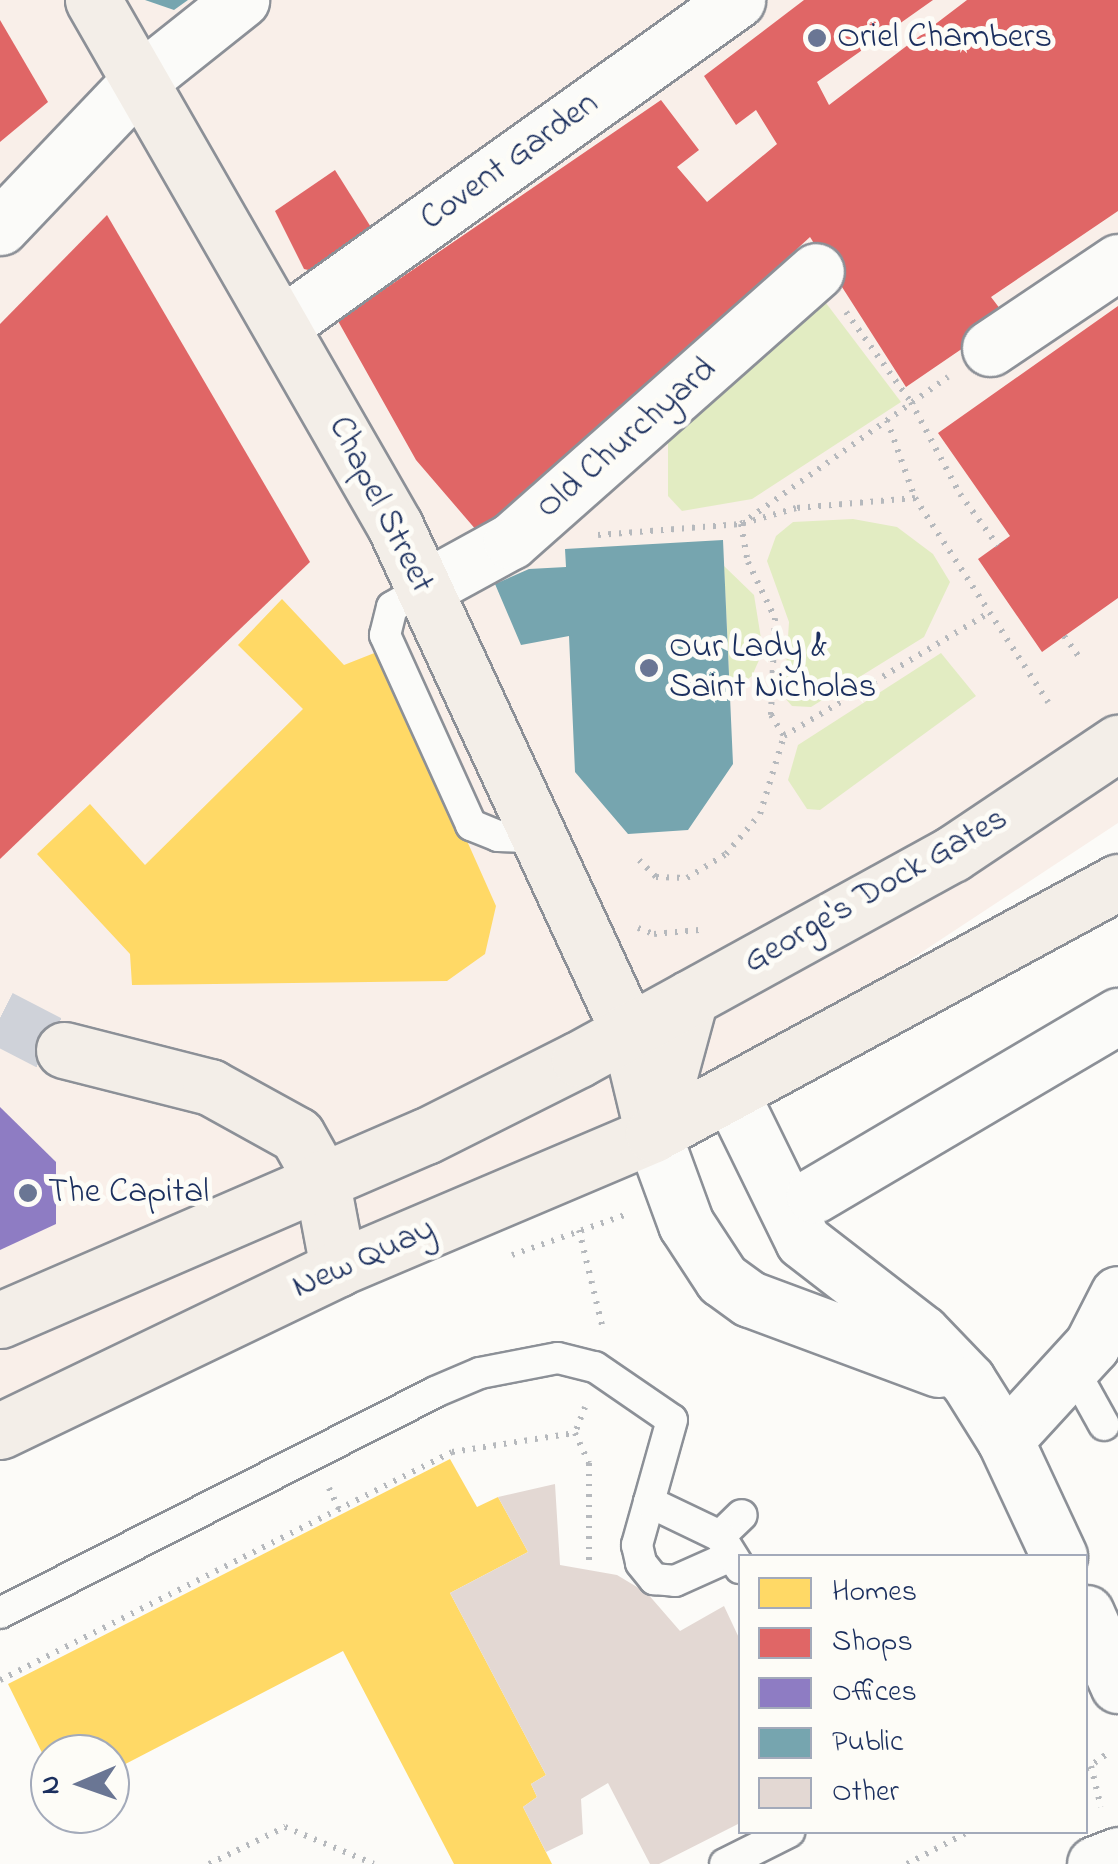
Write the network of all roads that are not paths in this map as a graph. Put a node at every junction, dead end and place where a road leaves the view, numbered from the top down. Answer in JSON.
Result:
{"nodes":[{"id":1,"x":93,"y":0,"type":"edge"},
{"id":2,"x":241,"y":0,"type":"edge"},
{"id":3,"x":737,"y":0,"type":"edge"},
{"id":4,"x":138,"y":82,"type":"junction"},
{"id":5,"x":0,"y":227,"type":"edge"},
{"id":6,"x":1118,"y":262,"type":"edge"},
{"id":7,"x":816,"y":271,"type":"road end"},
{"id":8,"x":284,"y":324,"type":"junction"},
{"id":9,"x":990,"y":348,"type":"dead end"},
{"id":10,"x":425,"y":588,"type":"junction"},
{"id":11,"x":1118,"y":743,"type":"edge"},
{"id":12,"x":1118,"y":882,"type":"edge"},
{"id":13,"x":1118,"y":1016,"type":"edge"},
{"id":14,"x":651,"y":1041,"type":"junction"},
{"id":15,"x":64,"y":1050,"type":"tunnel mouth"},
{"id":16,"x":739,"y":1111,"type":"junction"},
{"id":17,"x":653,"y":1134,"type":"junction"},
{"id":18,"x":321,"y":1178,"type":"junction"},
{"id":19,"x":814,"y":1195,"type":"dead end"},
{"id":20,"x":338,"y":1268,"type":"junction"},
{"id":21,"x":1118,"y":1294,"type":"edge"},
{"id":22,"x":0,"y":1320,"type":"edge"},
{"id":23,"x":1073,"y":1369,"type":"junction"},
{"id":24,"x":968,"y":1382,"type":"junction"},
{"id":25,"x":1104,"y":1425,"type":"dead end"},
{"id":26,"x":0,"y":1430,"type":"edge"},
{"id":27,"x":1004,"y":1440,"type":"junction"},
{"id":28,"x":649,"y":1502,"type":"junction"},
{"id":29,"x":733,"y":1544,"type":"edge"},
{"id":30,"x":1058,"y":1554,"type":"edge"},
{"id":31,"x":0,"y":1613,"type":"edge"},
{"id":32,"x":1088,"y":1620,"type":"edge"},
{"id":33,"x":1104,"y":1673,"type":"edge"},
{"id":34,"x":785,"y":1834,"type":"edge"},
{"id":35,"x":726,"y":1864,"type":"edge"}],
"edges":[{"from":1,"to":4,"type":"main road","name":"Chapel Street"},
{"from":2,"to":4,"type":"street"},
{"from":3,"to":8,"type":"street","name":"Covent Garden"},
{"from":4,"to":5,"type":"street"},
{"from":4,"to":8,"type":"main road","name":"Chapel Street"},
{"from":6,"to":9,"type":"street"},
{"from":7,"to":10,"type":"street","name":"Old Churchyard"},
{"from":8,"to":10,"type":"main road","name":"Chapel Street"},
{"from":10,"to":14,"type":"main road","name":"Chapel Street"},
{"from":11,"to":14,"type":"main road","name":"George's Dock Gates"},
{"from":12,"to":16,"type":"main road"},
{"from":13,"to":19,"type":"street"},
{"from":14,"to":16,"type":"main road"},
{"from":14,"to":17,"type":"main road"},
{"from":14,"to":18,"type":"main road"},
{"from":15,"to":18,"type":"main road"},
{"from":16,"to":17,"type":"main road","name":"New Quay"},
{"from":16,"to":24,"type":"street"},
{"from":17,"to":20,"type":"main road","name":"New Quay"},
{"from":17,"to":24,"type":"street"},
{"from":18,"to":20,"type":"main road"},
{"from":18,"to":22,"type":"main road"},
{"from":20,"to":26,"type":"main road","name":"New Quay"},
{"from":21,"to":23,"type":"street"},
{"from":23,"to":25,"type":"lane"},
{"from":23,"to":27,"type":"street"},
{"from":24,"to":27,"type":"street"},
{"from":27,"to":30,"type":"street"},
{"from":28,"to":29,"type":"lane"},
{"from":28,"to":29,"type":"lane"},
{"from":28,"to":31,"type":"lane"},
{"from":32,"to":33,"type":"street"},
{"from":34,"to":35,"type":"lane"}]}
